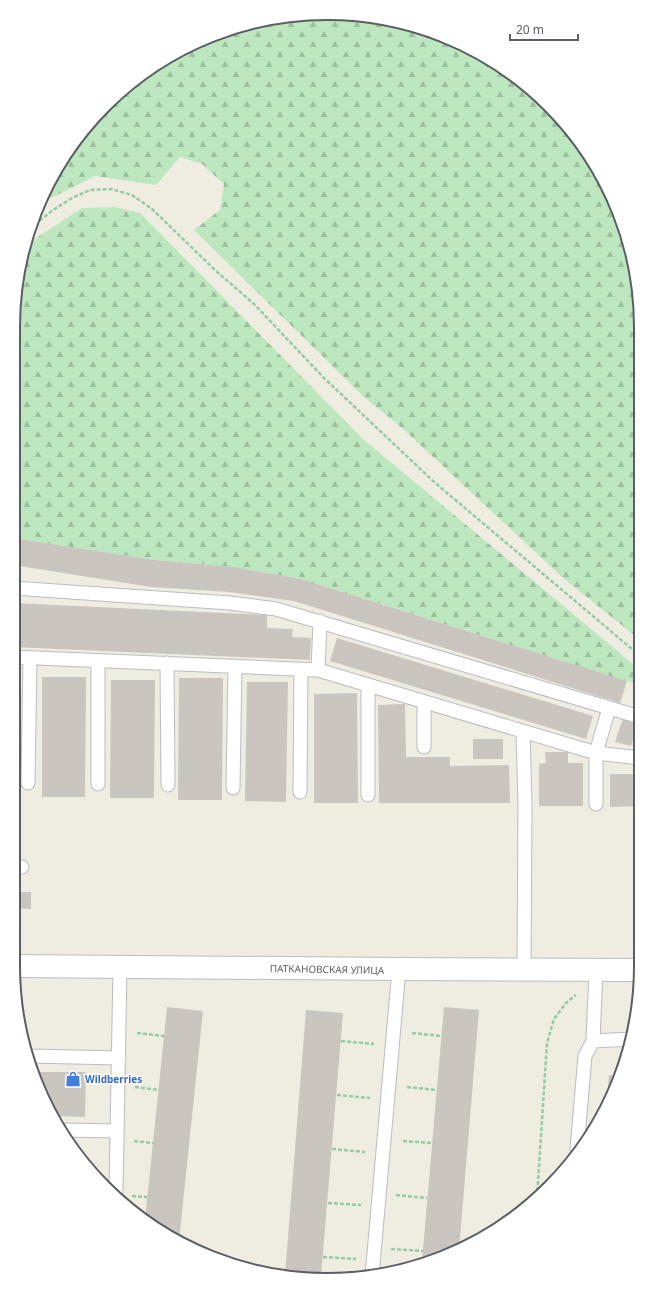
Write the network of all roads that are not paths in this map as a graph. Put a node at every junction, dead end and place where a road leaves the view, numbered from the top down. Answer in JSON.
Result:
{"nodes":[{"id":1,"x":20,"y":588,"type":"edge"},
{"id":2,"x":320,"y":622,"type":"junction"},
{"id":3,"x":20,"y":657,"type":"edge"},
{"id":4,"x":30,"y":658,"type":"junction"},
{"id":5,"x":98,"y":661,"type":"junction"},
{"id":6,"x":167,"y":663,"type":"junction"},
{"id":7,"x":235,"y":666,"type":"junction"},
{"id":8,"x":301,"y":669,"type":"junction"},
{"id":9,"x":318,"y":670,"type":"junction"},
{"id":10,"x":368,"y":685,"type":"junction"},
{"id":11,"x":424,"y":702,"type":"junction"},
{"id":12,"x":609,"y":708,"type":"junction"},
{"id":13,"x":634,"y":715,"type":"edge"},
{"id":14,"x":523,"y":731,"type":"junction"},
{"id":15,"x":424,"y":747,"type":"dead end"},
{"id":16,"x":596,"y":753,"type":"junction"},
{"id":17,"x":634,"y":757,"type":"edge"},
{"id":18,"x":28,"y":783,"type":"dead end"},
{"id":19,"x":98,"y":784,"type":"dead end"},
{"id":20,"x":168,"y":785,"type":"dead end"},
{"id":21,"x":233,"y":788,"type":"dead end"},
{"id":22,"x":300,"y":792,"type":"dead end"},
{"id":23,"x":368,"y":794,"type":"dead end"},
{"id":24,"x":596,"y":804,"type":"dead end"},
{"id":25,"x":20,"y":966,"type":"edge"},
{"id":26,"x":120,"y":966,"type":"junction"},
{"id":27,"x":398,"y":970,"type":"junction"},
{"id":28,"x":524,"y":970,"type":"junction"},
{"id":29,"x":596,"y":970,"type":"junction"},
{"id":30,"x":634,"y":970,"type":"edge"},
{"id":31,"x":625,"y":1039,"type":"edge"},
{"id":32,"x":593,"y":1041,"type":"junction"},
{"id":33,"x":33,"y":1056,"type":"edge"},
{"id":34,"x":119,"y":1058,"type":"junction"},
{"id":35,"x":68,"y":1130,"type":"edge"},
{"id":36,"x":117,"y":1131,"type":"junction"},
{"id":37,"x":577,"y":1144,"type":"edge"},
{"id":38,"x":116,"y":1189,"type":"edge"},
{"id":39,"x":373,"y":1269,"type":"edge"}],
"edges":[{"from":1,"to":2,"type":"lane"},
{"from":2,"to":9,"type":"lane"},
{"from":2,"to":12,"type":"lane"},
{"from":3,"to":4,"type":"lane"},
{"from":4,"to":5,"type":"lane"},
{"from":4,"to":18,"type":"lane"},
{"from":5,"to":6,"type":"lane"},
{"from":5,"to":19,"type":"lane"},
{"from":6,"to":7,"type":"lane"},
{"from":6,"to":20,"type":"lane"},
{"from":7,"to":8,"type":"lane"},
{"from":7,"to":21,"type":"lane"},
{"from":8,"to":9,"type":"lane"},
{"from":8,"to":22,"type":"lane"},
{"from":9,"to":10,"type":"lane"},
{"from":10,"to":11,"type":"lane"},
{"from":10,"to":23,"type":"lane"},
{"from":11,"to":14,"type":"lane"},
{"from":11,"to":15,"type":"lane"},
{"from":12,"to":13,"type":"lane"},
{"from":12,"to":16,"type":"lane"},
{"from":14,"to":16,"type":"lane"},
{"from":14,"to":28,"type":"lane"},
{"from":16,"to":17,"type":"lane"},
{"from":16,"to":24,"type":"lane"},
{"from":25,"to":26,"type":"street","name":"ПАТКАНОВСКАЯ УЛИЦА"},
{"from":26,"to":27,"type":"street","name":"ПАТКАНОВСКАЯ УЛИЦА"},
{"from":26,"to":34,"type":"lane"},
{"from":27,"to":28,"type":"street","name":"ПАТКАНОВСКАЯ УЛИЦА"},
{"from":27,"to":39,"type":"lane"},
{"from":28,"to":29,"type":"street","name":"ПАТКАНОВСКАЯ УЛИЦА"},
{"from":29,"to":30,"type":"street","name":"ПАТКАНОВСКАЯ УЛИЦА"},
{"from":29,"to":32,"type":"lane"},
{"from":31,"to":32,"type":"lane"},
{"from":32,"to":37,"type":"lane"},
{"from":33,"to":34,"type":"lane"},
{"from":34,"to":36,"type":"lane"},
{"from":35,"to":36,"type":"lane"},
{"from":36,"to":38,"type":"lane"}]}
